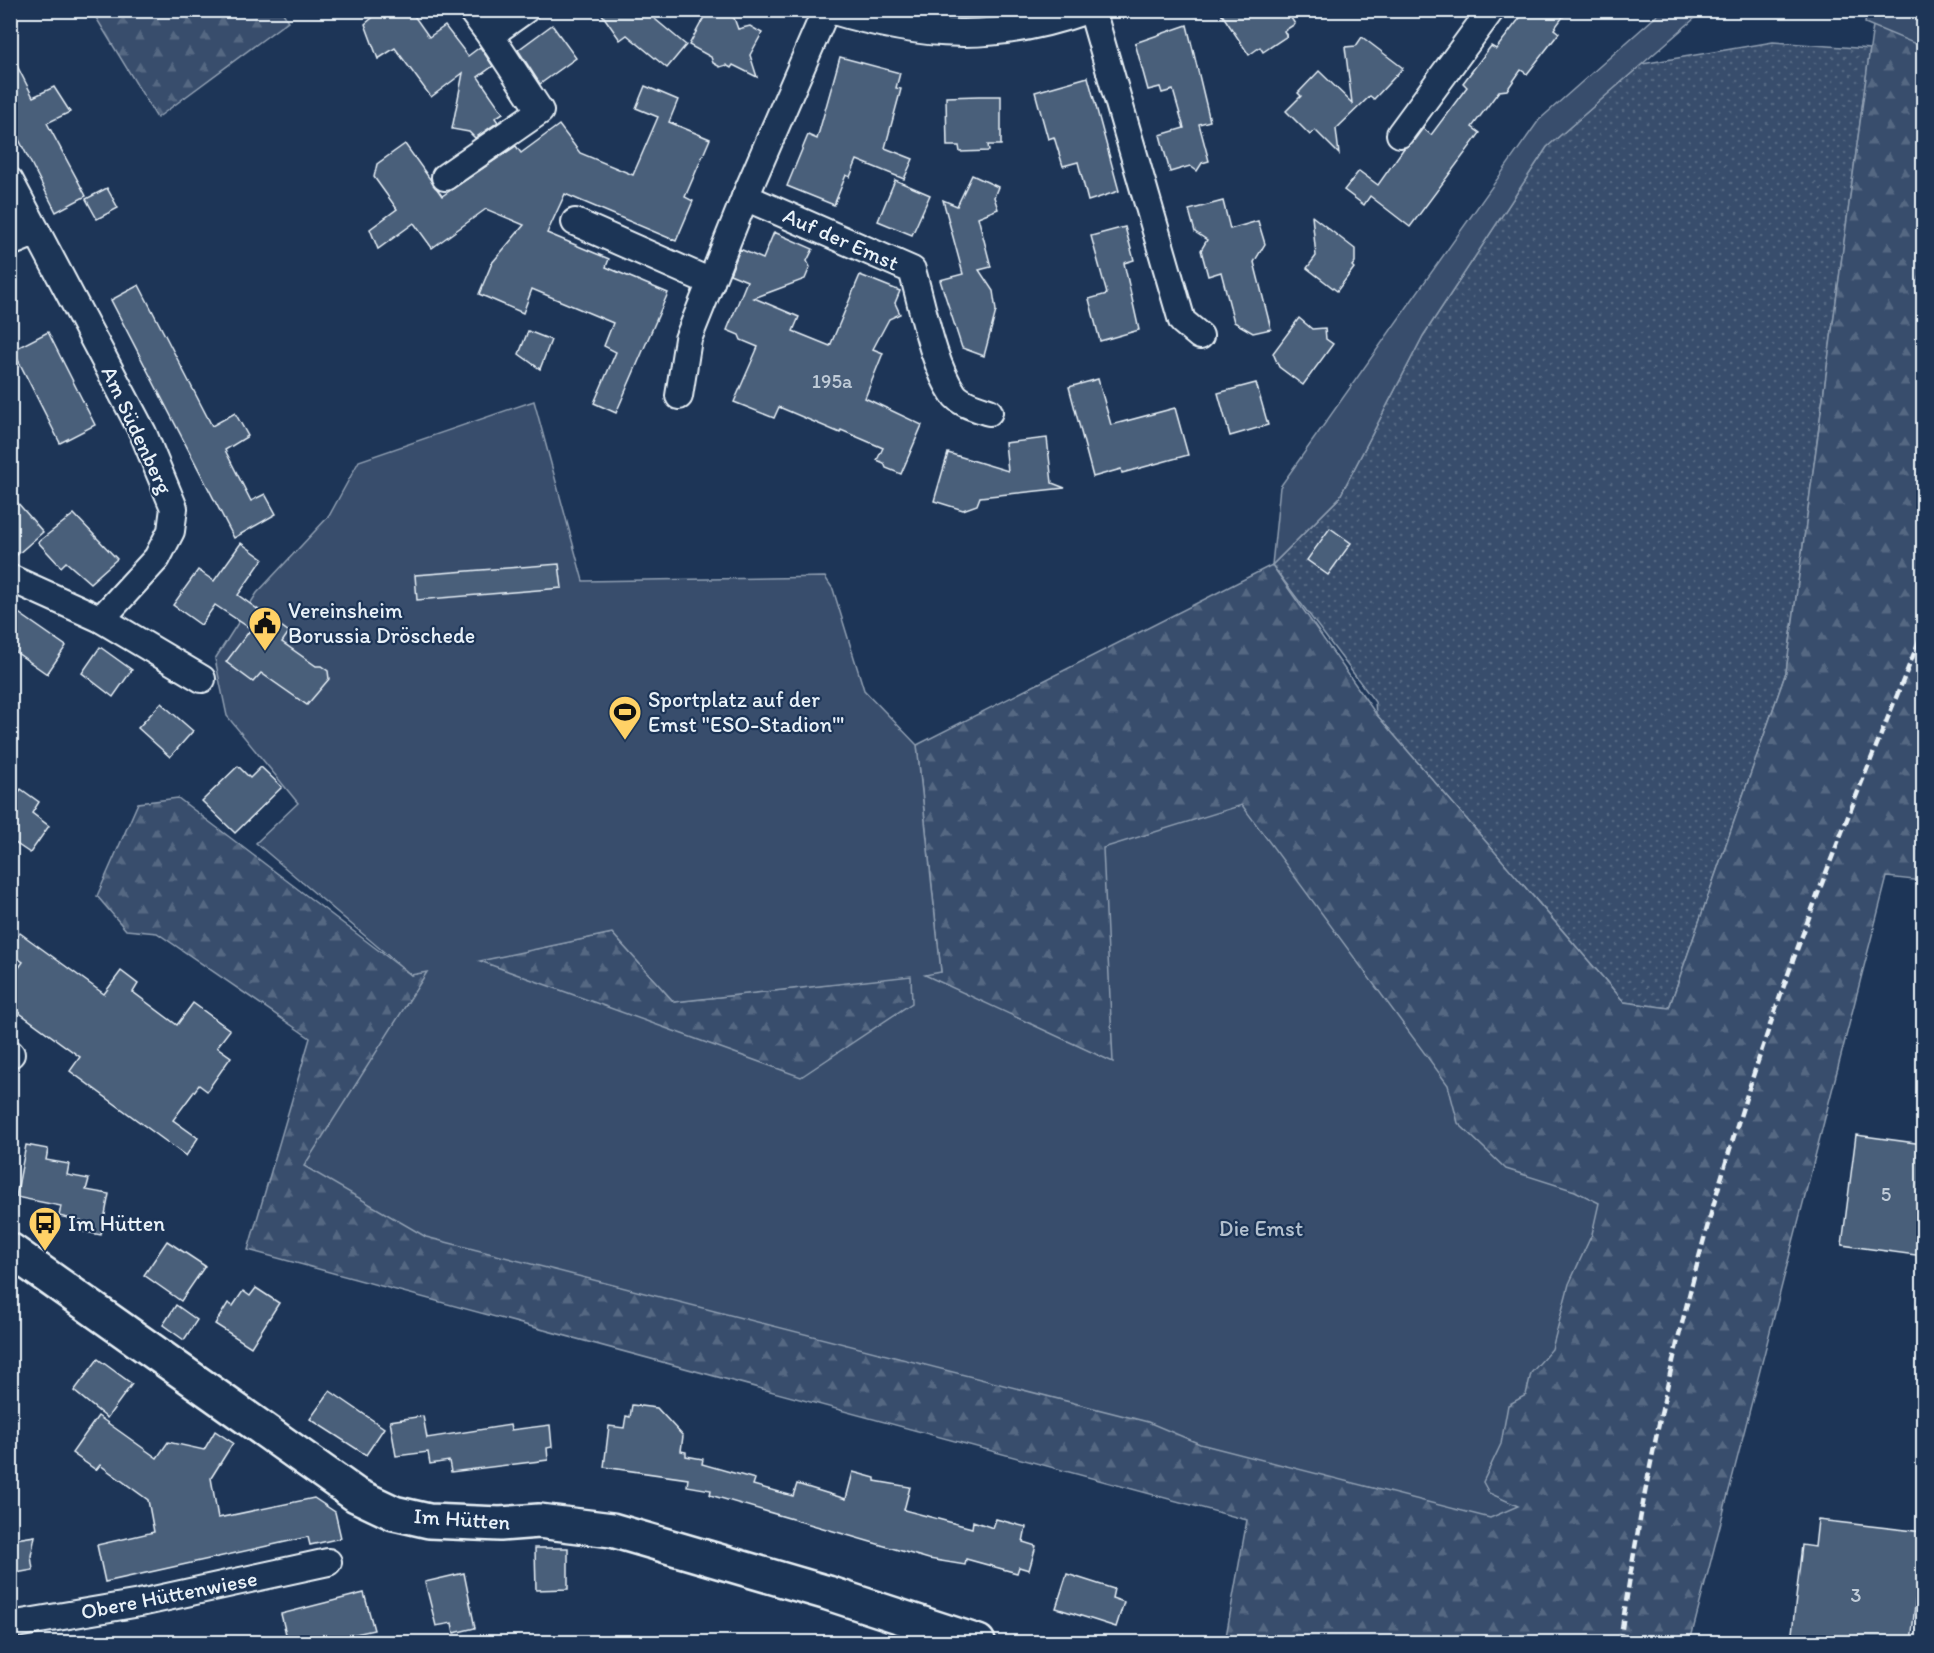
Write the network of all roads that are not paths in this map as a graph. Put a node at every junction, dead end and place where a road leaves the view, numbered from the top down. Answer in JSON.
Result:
{"nodes":[{"id":1,"x":471,"y":10,"type":"edge"},
{"id":2,"x":525,"y":10,"type":"edge"},
{"id":3,"x":828,"y":10,"type":"edge"},
{"id":4,"x":1087,"y":10,"type":"edge"},
{"id":5,"x":1092,"y":10,"type":"edge"},
{"id":6,"x":1491,"y":10,"type":"edge"},
{"id":7,"x":490,"y":35,"type":"junction"},
{"id":8,"x":1400,"y":134,"type":"dead end"},
{"id":9,"x":445,"y":177,"type":"dead end"},
{"id":10,"x":10,"y":181,"type":"edge"},
{"id":11,"x":745,"y":197,"type":"junction"},
{"id":12,"x":575,"y":222,"type":"dead end"},
{"id":13,"x":37,"y":232,"type":"junction"},
{"id":14,"x":10,"y":243,"type":"edge"},
{"id":15,"x":711,"y":282,"type":"junction"},
{"id":16,"x":1200,"y":336,"type":"dead end"},
{"id":17,"x":679,"y":396,"type":"dead end"},
{"id":18,"x":989,"y":412,"type":"dead end"},
{"id":19,"x":10,"y":578,"type":"edge"},
{"id":20,"x":101,"y":619,"type":"junction"},
{"id":21,"x":202,"y":679,"type":"dead end"},
{"id":22,"x":10,"y":1250,"type":"edge"},
{"id":23,"x":328,"y":1562,"type":"dead end"},
{"id":24,"x":10,"y":1625,"type":"edge"},
{"id":25,"x":978,"y":1642,"type":"edge"}],
"edges":[{"from":1,"to":7,"type":"street"},
{"from":2,"to":7,"type":"street"},
{"from":3,"to":4,"type":"street"},
{"from":3,"to":11,"type":"street"},
{"from":5,"to":16,"type":"street"},
{"from":6,"to":8,"type":"street"},
{"from":7,"to":9,"type":"street"},
{"from":10,"to":13,"type":"street","name":"Am Südenberg"},
{"from":11,"to":15,"type":"street"},
{"from":11,"to":18,"type":"street","name":"Auf der Emst"},
{"from":12,"to":15,"type":"street"},
{"from":13,"to":14,"type":"street"},
{"from":13,"to":20,"type":"street","name":"Am Südenberg"},
{"from":15,"to":17,"type":"street"},
{"from":19,"to":20,"type":"street"},
{"from":20,"to":21,"type":"street"},
{"from":22,"to":25,"type":"street","name":"Im Hütten"},
{"from":23,"to":24,"type":"street","name":"Obere Hüttenwiese"}]}
